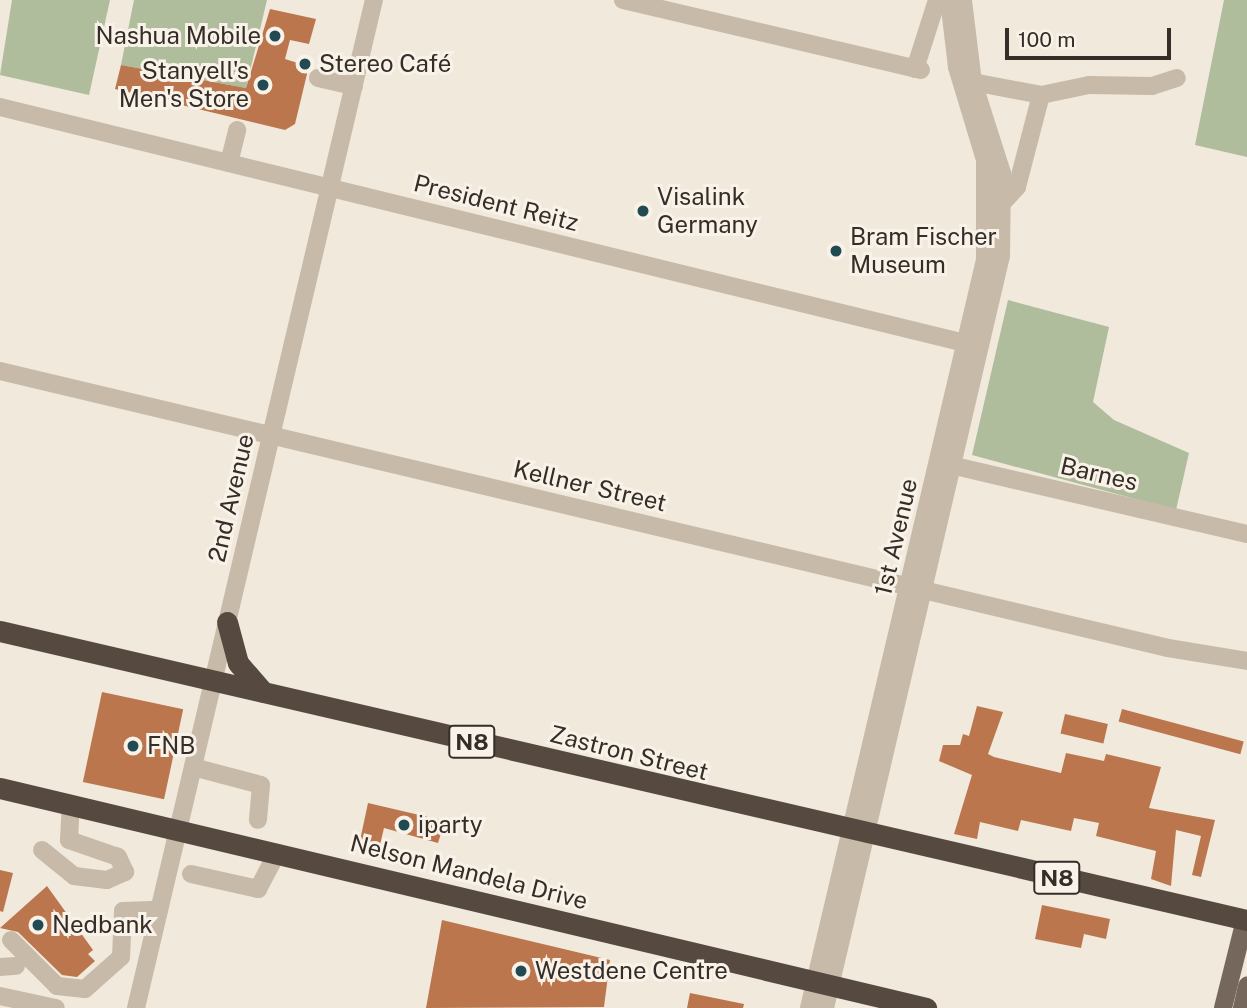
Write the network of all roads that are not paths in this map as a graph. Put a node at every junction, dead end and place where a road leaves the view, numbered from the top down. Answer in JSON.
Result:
{"nodes":[{"id":1,"x":374,"y":0,"type":"edge"},
{"id":2,"x":623,"y":0,"type":"edge"},
{"id":3,"x":937,"y":0,"type":"edge"},
{"id":4,"x":949,"y":0,"type":"edge"},
{"id":5,"x":963,"y":0,"type":"edge"},
{"id":6,"x":318,"y":78,"type":"dead end"},
{"id":7,"x":1177,"y":78,"type":"dead end"},
{"id":8,"x":967,"y":79,"type":"junction"},
{"id":9,"x":354,"y":86,"type":"junction"},
{"id":10,"x":1041,"y":95,"type":"junction"},
{"id":11,"x":0,"y":107,"type":"edge"},
{"id":12,"x":237,"y":130,"type":"dead end"},
{"id":13,"x":229,"y":163,"type":"junction"},
{"id":14,"x":330,"y":188,"type":"junction"},
{"id":15,"x":999,"y":207,"type":"junction"},
{"id":16,"x":974,"y":345,"type":"junction"},
{"id":17,"x":0,"y":372,"type":"edge"},
{"id":18,"x":271,"y":436,"type":"junction"},
{"id":19,"x":946,"y":463,"type":"junction"},
{"id":20,"x":1247,"y":534,"type":"edge"},
{"id":21,"x":918,"y":589,"type":"junction"},
{"id":22,"x":227,"y":622,"type":"junction"},
{"id":23,"x":0,"y":631,"type":"edge"},
{"id":24,"x":1168,"y":648,"type":"junction"},
{"id":25,"x":1247,"y":662,"type":"edge"},
{"id":26,"x":1247,"y":671,"type":"edge"},
{"id":27,"x":213,"y":681,"type":"junction"},
{"id":28,"x":263,"y":691,"type":"junction"},
{"id":29,"x":193,"y":767,"type":"junction"},
{"id":30,"x":0,"y":788,"type":"edge"},
{"id":31,"x":71,"y":805,"type":"junction"},
{"id":32,"x":258,"y":820,"type":"dead end"},
{"id":33,"x":178,"y":830,"type":"junction"},
{"id":34,"x":860,"y":834,"type":"junction"},
{"id":35,"x":42,"y":850,"type":"dead end"},
{"id":36,"x":277,"y":853,"type":"junction"},
{"id":37,"x":191,"y":874,"type":"dead end"},
{"id":38,"x":159,"y":909,"type":"junction"},
{"id":39,"x":1246,"y":919,"type":"edge"},
{"id":40,"x":11,"y":940,"type":"dead end"},
{"id":41,"x":824,"y":984,"type":"junction"},
{"id":42,"x":1247,"y":986,"type":"edge"},
{"id":43,"x":0,"y":996,"type":"edge"},
{"id":44,"x":56,"y":1008,"type":"edge"},
{"id":45,"x":136,"y":1008,"type":"edge"},
{"id":46,"x":809,"y":1008,"type":"edge"},
{"id":47,"x":825,"y":1008,"type":"edge"},
{"id":48,"x":926,"y":1008,"type":"edge"},
{"id":49,"x":1223,"y":1008,"type":"edge"},
{"id":50,"x":1242,"y":1008,"type":"edge"}],
"edges":[{"from":1,"to":9,"type":"street","name":"2nd Avenue"},
{"from":2,"to":3,"type":"street"},
{"from":4,"to":8,"type":"street"},
{"from":5,"to":8,"type":"street"},
{"from":6,"to":9,"type":"street"},
{"from":7,"to":10,"type":"street"},
{"from":8,"to":10,"type":"street"},
{"from":8,"to":15,"type":"street","name":"1st Avenue"},
{"from":9,"to":14,"type":"street","name":"2nd Avenue"},
{"from":10,"to":15,"type":"street"},
{"from":11,"to":13,"type":"street","name":"President Reitz"},
{"from":12,"to":13,"type":"street"},
{"from":13,"to":14,"type":"street","name":"President Reitz"},
{"from":14,"to":16,"type":"street","name":"President Reitz"},
{"from":14,"to":18,"type":"street","name":"2nd Avenue"},
{"from":15,"to":16,"type":"street","name":"1st Avenue"},
{"from":16,"to":19,"type":"street","name":"1st Avenue"},
{"from":17,"to":18,"type":"street","name":"Kellner Street"},
{"from":18,"to":21,"type":"street","name":"Kellner Street"},
{"from":18,"to":22,"type":"street","name":"2nd Avenue"},
{"from":19,"to":20,"type":"street","name":"Barnes"},
{"from":19,"to":21,"type":"street","name":"1st Avenue"},
{"from":21,"to":24,"type":"street","name":"Kellner Street"},
{"from":21,"to":34,"type":"street","name":"1st Avenue"},
{"from":22,"to":27,"type":"street","name":"2nd Avenue"},
{"from":22,"to":28,"type":"highway"},
{"from":23,"to":27,"type":"highway","name":"Zastron Street","number":"N8"},
{"from":24,"to":25,"type":"street","name":"Kellner Street"},
{"from":24,"to":26,"type":"street","name":"Kellner Street"},
{"from":27,"to":28,"type":"highway","name":"Zastron Street","number":"N8"},
{"from":27,"to":29,"type":"street","name":"2nd Avenue"},
{"from":28,"to":34,"type":"highway","name":"Zastron Street","number":"N8"},
{"from":29,"to":32,"type":"street"},
{"from":29,"to":33,"type":"street","name":"2nd Avenue"},
{"from":30,"to":31,"type":"highway","name":"Nelson Mandela Drive"},
{"from":31,"to":33,"type":"highway","name":"Nelson Mandela Drive"},
{"from":31,"to":35,"type":"street"},
{"from":33,"to":36,"type":"highway","name":"Nelson Mandela Drive"},
{"from":33,"to":38,"type":"street","name":"2nd Avenue"},
{"from":34,"to":39,"type":"highway","name":"Zastron Street","number":"N8"},
{"from":34,"to":41,"type":"street","name":"1st Avenue"},
{"from":36,"to":37,"type":"street"},
{"from":36,"to":41,"type":"highway","name":"Nelson Mandela Drive"},
{"from":38,"to":40,"type":"street"},
{"from":38,"to":45,"type":"street","name":"2nd Avenue"},
{"from":39,"to":49,"type":"main road"},
{"from":41,"to":46,"type":"street","name":"1st Avenue"},
{"from":41,"to":47,"type":"street","name":"1st Avenue"},
{"from":41,"to":48,"type":"highway","name":"Nelson Mandela Drive"},
{"from":42,"to":50,"type":"main road"},
{"from":43,"to":44,"type":"street"}]}
